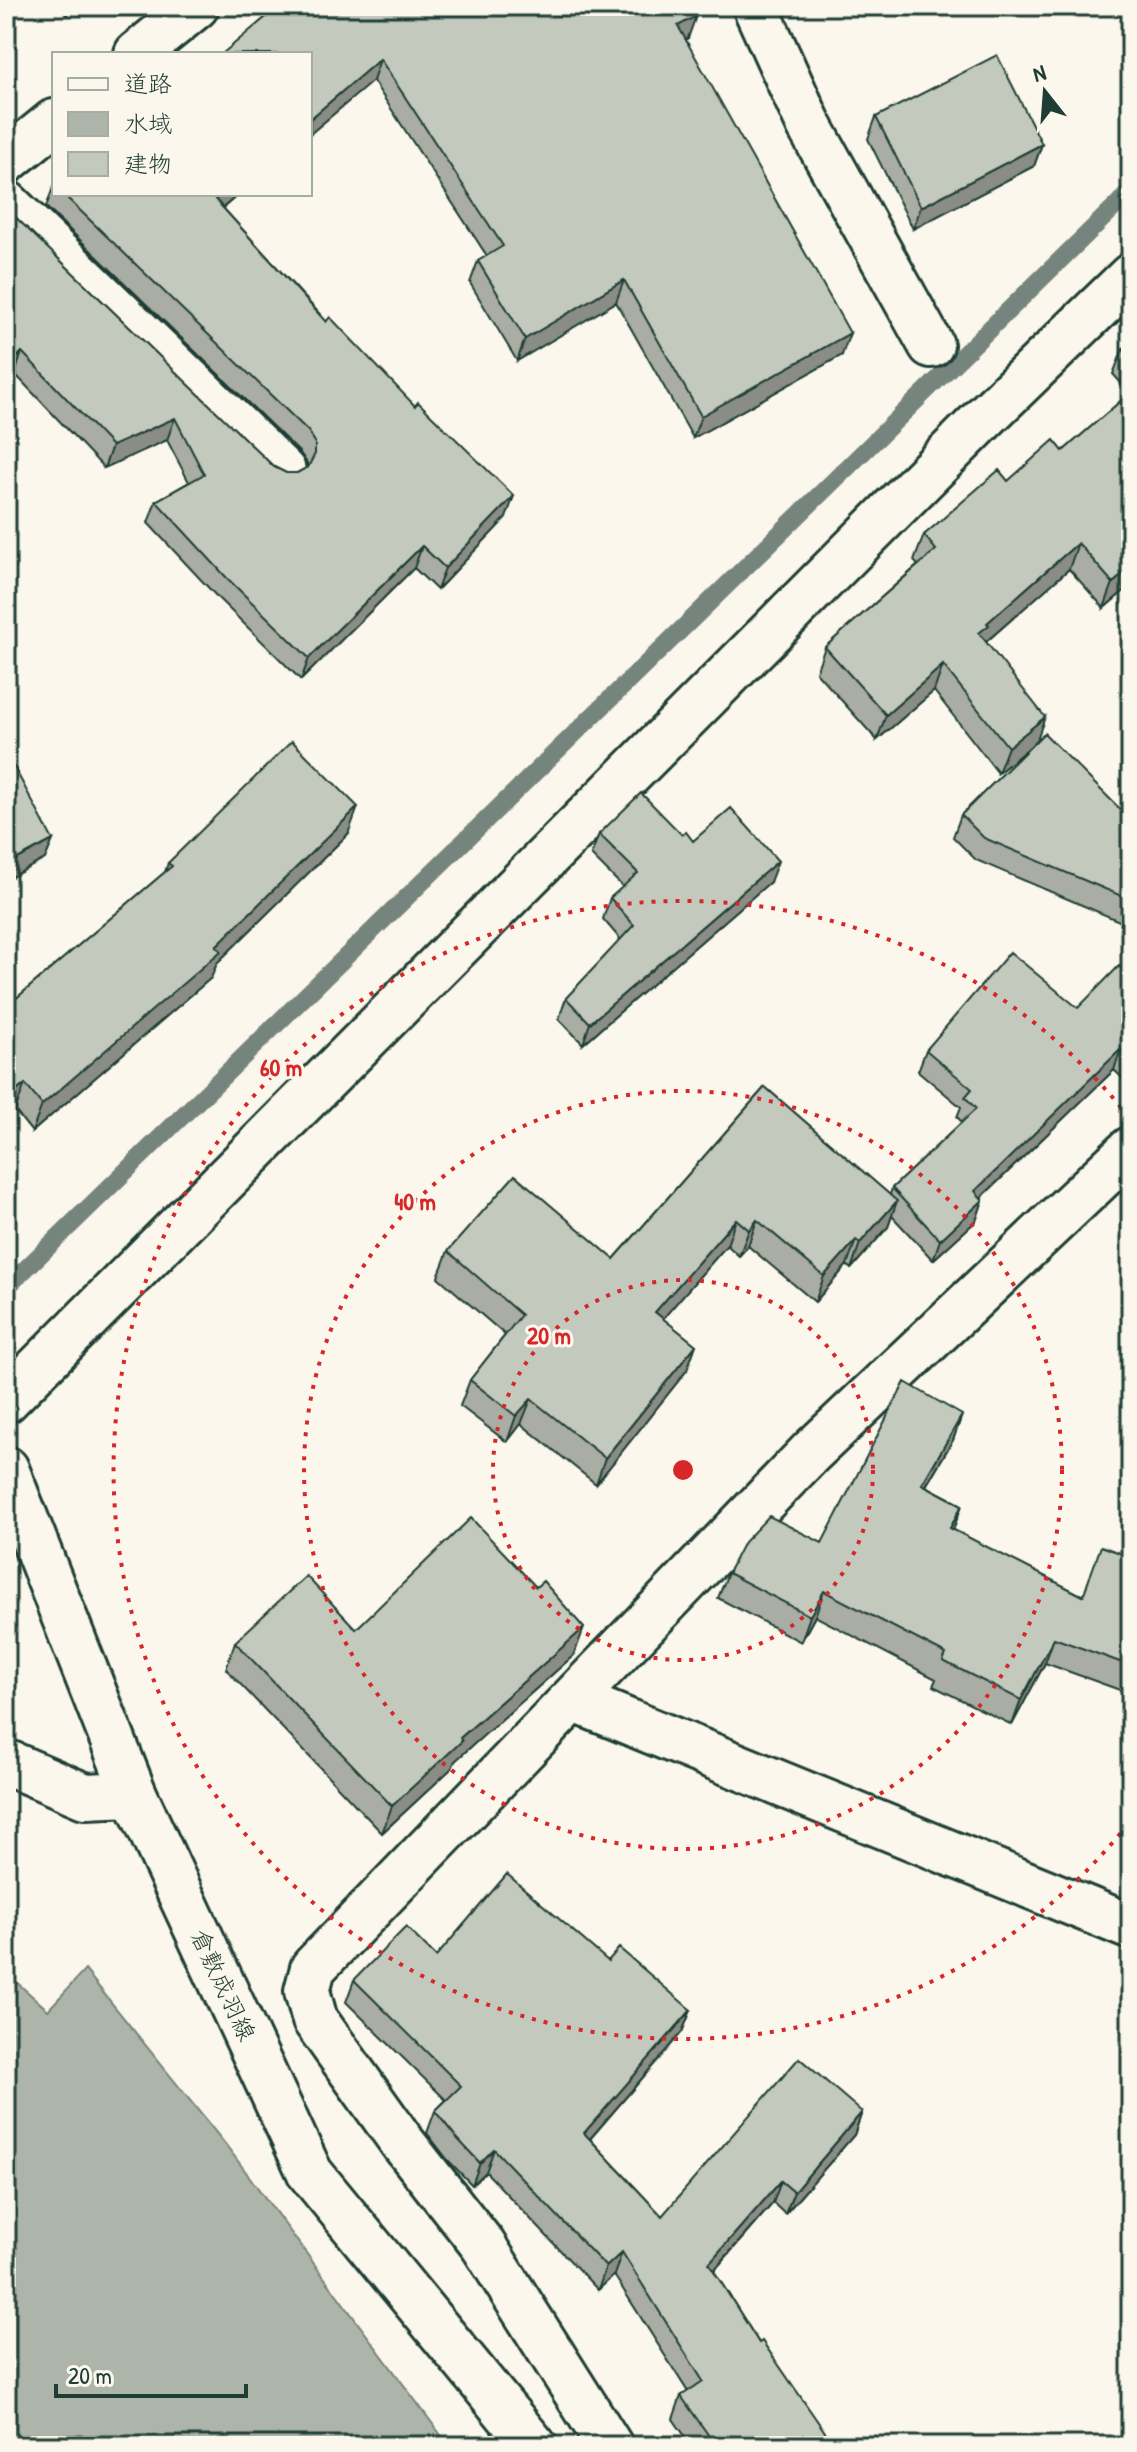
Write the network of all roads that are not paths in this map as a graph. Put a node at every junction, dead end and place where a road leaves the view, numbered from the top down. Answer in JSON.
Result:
{"nodes":[{"id":1,"x":196,"y":6,"type":"edge"},
{"id":2,"x":755,"y":6,"type":"edge"},
{"id":3,"x":139,"y":52,"type":"edge"},
{"id":4,"x":52,"y":124,"type":"edge"},
{"id":5,"x":6,"y":161,"type":"edge"},
{"id":6,"x":6,"y":203,"type":"edge"},
{"id":7,"x":1131,"y":276,"type":"edge"},
{"id":8,"x":931,"y":345,"type":"dead end"},
{"id":9,"x":283,"y":471,"type":"edge"},
{"id":10,"x":1131,"y":1149,"type":"edge"},
{"id":11,"x":6,"y":1400,"type":"edge"},
{"id":12,"x":6,"y":1469,"type":"edge"},
{"id":13,"x":575,"y":1700,"type":"junction"},
{"id":14,"x":6,"y":1762,"type":"edge"},
{"id":15,"x":134,"y":1794,"type":"junction"},
{"id":16,"x":1131,"y":1927,"type":"edge"},
{"id":17,"x":534,"y":2446,"type":"edge"},
{"id":18,"x":610,"y":2446,"type":"edge"}],
"edges":[{"from":1,"to":3,"type":"street"},
{"from":2,"to":8,"type":"street"},
{"from":4,"to":5,"type":"street"},
{"from":6,"to":9,"type":"street"},
{"from":7,"to":11,"type":"street"},
{"from":10,"to":13,"type":"street"},
{"from":12,"to":15,"type":"street","name":"倉敷成羽線"},
{"from":13,"to":16,"type":"street"},
{"from":13,"to":18,"type":"street"},
{"from":14,"to":15,"type":"street"},
{"from":15,"to":17,"type":"street","name":"倉敷成羽線"}]}
